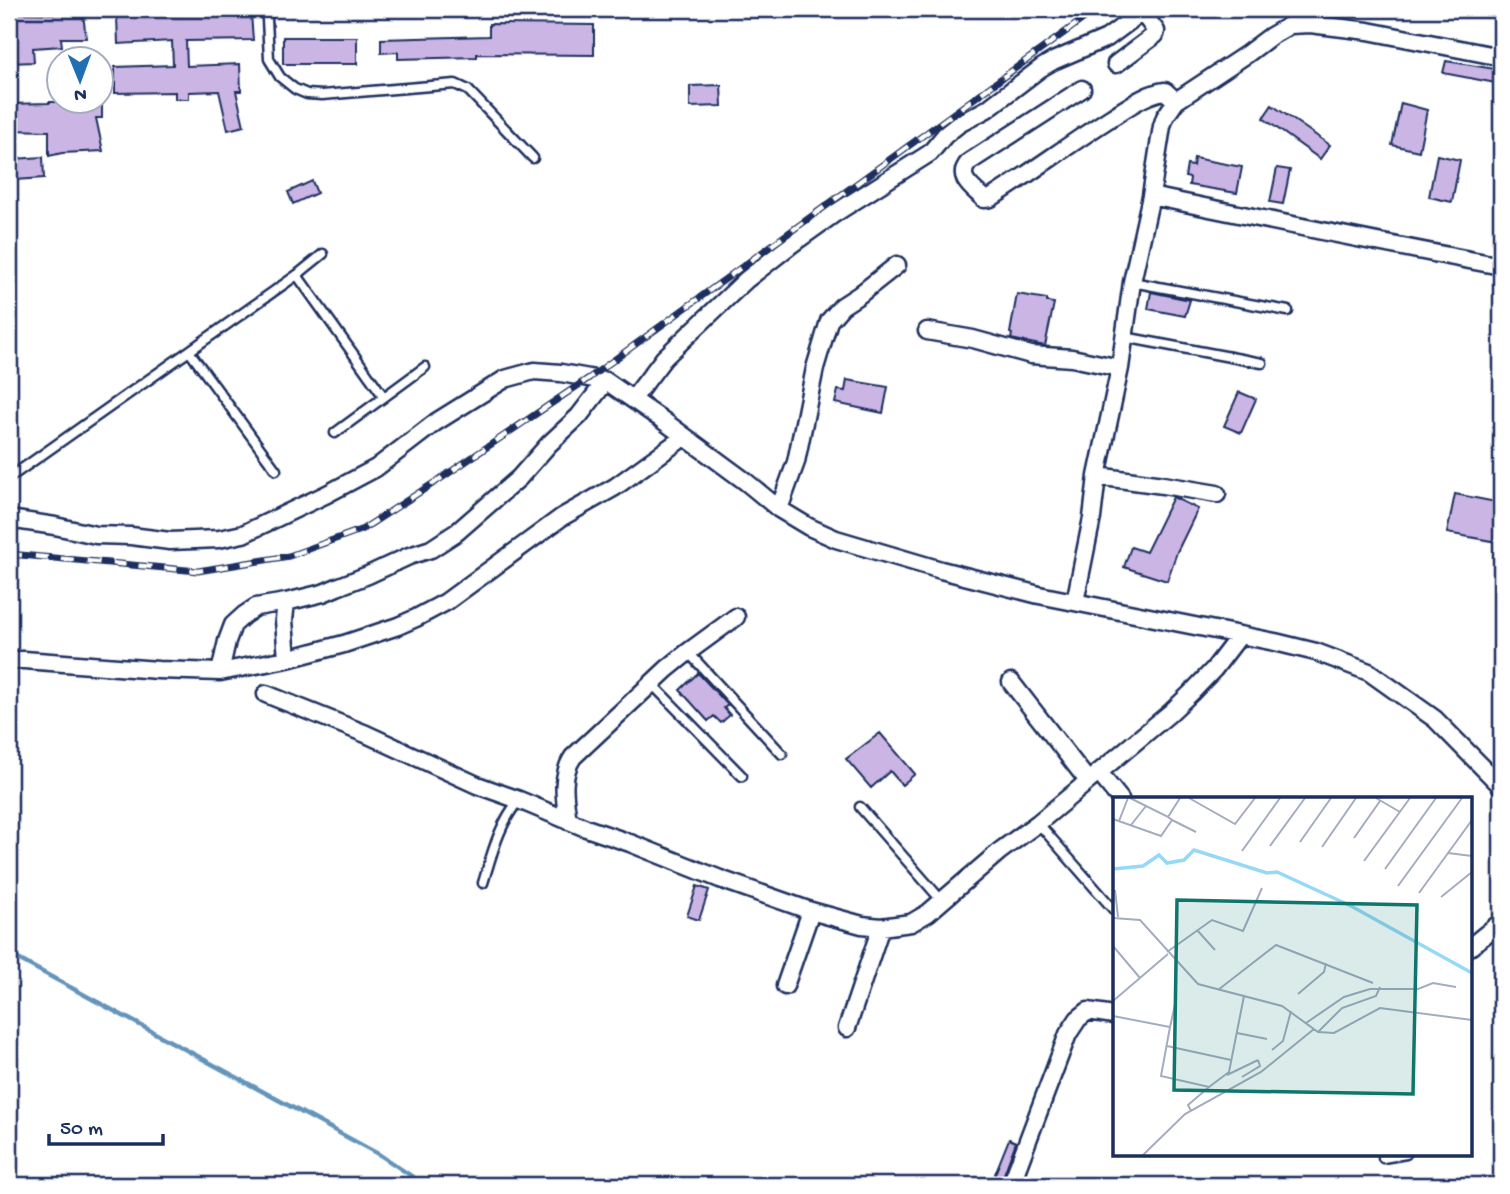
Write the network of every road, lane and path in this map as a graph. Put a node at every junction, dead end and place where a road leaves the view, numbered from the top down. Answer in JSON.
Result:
{"nodes":[{"id":1,"x":264,"y":9,"type":"edge"},
{"id":2,"x":1144,"y":10,"type":"edge"},
{"id":3,"x":1290,"y":17,"type":"edge"},
{"id":4,"x":1501,"y":57,"type":"edge"},
{"id":5,"x":1116,"y":64,"type":"dead end"},
{"id":6,"x":1082,"y":89,"type":"dead end"},
{"id":7,"x":1176,"y":101,"type":"junction"},
{"id":8,"x":533,"y":158,"type":"dead end"},
{"id":9,"x":1151,"y":196,"type":"junction"},
{"id":10,"x":323,"y":254,"type":"dead end"},
{"id":11,"x":897,"y":265,"type":"dead end"},
{"id":12,"x":1501,"y":266,"type":"edge"},
{"id":13,"x":297,"y":275,"type":"junction"},
{"id":14,"x":1132,"y":282,"type":"junction"},
{"id":15,"x":1288,"y":311,"type":"dead end"},
{"id":16,"x":927,"y":331,"type":"dead end"},
{"id":17,"x":1124,"y":337,"type":"junction"},
{"id":18,"x":189,"y":351,"type":"junction"},
{"id":19,"x":1262,"y":363,"type":"dead end"},
{"id":20,"x":425,"y":367,"type":"dead end"},
{"id":21,"x":1120,"y":368,"type":"junction"},
{"id":22,"x":606,"y":381,"type":"junction"},
{"id":23,"x":384,"y":397,"type":"junction"},
{"id":24,"x":633,"y":399,"type":"junction"},
{"id":25,"x":335,"y":433,"type":"dead end"},
{"id":26,"x":684,"y":437,"type":"junction"},
{"id":27,"x":276,"y":470,"type":"dead end"},
{"id":28,"x":1097,"y":476,"type":"junction"},
{"id":29,"x":9,"y":478,"type":"edge"},
{"id":30,"x":1217,"y":494,"type":"dead end"},
{"id":31,"x":779,"y":509,"type":"junction"},
{"id":32,"x":9,"y":519,"type":"edge"},
{"id":33,"x":1075,"y":601,"type":"junction"},
{"id":34,"x":286,"y":602,"type":"junction"},
{"id":35,"x":736,"y":617,"type":"dead end"},
{"id":36,"x":1240,"y":635,"type":"junction"},
{"id":37,"x":688,"y":652,"type":"junction"},
{"id":38,"x":287,"y":659,"type":"junction"},
{"id":39,"x":9,"y":660,"type":"edge"},
{"id":40,"x":220,"y":672,"type":"junction"},
{"id":41,"x":1011,"y":682,"type":"dead end"},
{"id":42,"x":652,"y":684,"type":"junction"},
{"id":43,"x":266,"y":694,"type":"dead end"},
{"id":44,"x":782,"y":754,"type":"dead end"},
{"id":45,"x":743,"y":775,"type":"dead end"},
{"id":46,"x":1094,"y":777,"type":"junction"},
{"id":47,"x":1501,"y":786,"type":"edge"},
{"id":48,"x":1118,"y":797,"type":"edge"},
{"id":49,"x":519,"y":800,"type":"junction"},
{"id":50,"x":860,"y":807,"type":"dead end"},
{"id":51,"x":568,"y":821,"type":"junction"},
{"id":52,"x":1038,"y":822,"type":"junction"},
{"id":53,"x":483,"y":884,"type":"dead end"},
{"id":54,"x":942,"y":901,"type":"junction"},
{"id":55,"x":1113,"y":908,"type":"edge"},
{"id":56,"x":811,"y":911,"type":"junction"},
{"id":57,"x":1501,"y":922,"type":"edge"},
{"id":58,"x":881,"y":927,"type":"junction"},
{"id":59,"x":1472,"y":945,"type":"edge"},
{"id":60,"x":785,"y":986,"type":"dead end"},
{"id":61,"x":1113,"y":1015,"type":"edge"},
{"id":62,"x":847,"y":1028,"type":"dead end"},
{"id":63,"x":1394,"y":1156,"type":"edge"},
{"id":64,"x":1383,"y":1158,"type":"dead end"},
{"id":65,"x":1011,"y":1185,"type":"edge"}],
"edges":[{"from":1,"to":8,"type":"lane"},
{"from":2,"to":5,"type":"street"},
{"from":2,"to":24,"type":"street"},
{"from":3,"to":4,"type":"street"},
{"from":3,"to":7,"type":"street"},
{"from":6,"to":7,"type":"street"},
{"from":7,"to":9,"type":"street"},
{"from":9,"to":12,"type":"street"},
{"from":9,"to":14,"type":"street"},
{"from":10,"to":13,"type":"lane"},
{"from":11,"to":31,"type":"street"},
{"from":13,"to":18,"type":"lane"},
{"from":13,"to":23,"type":"lane"},
{"from":14,"to":15,"type":"lane"},
{"from":14,"to":17,"type":"street"},
{"from":16,"to":21,"type":"street"},
{"from":17,"to":19,"type":"lane"},
{"from":17,"to":21,"type":"street"},
{"from":18,"to":27,"type":"lane"},
{"from":18,"to":29,"type":"lane"},
{"from":20,"to":23,"type":"lane"},
{"from":21,"to":28,"type":"street"},
{"from":22,"to":24,"type":"street"},
{"from":22,"to":32,"type":"street"},
{"from":22,"to":34,"type":"street"},
{"from":23,"to":25,"type":"lane"},
{"from":24,"to":26,"type":"street"},
{"from":26,"to":31,"type":"street"},
{"from":26,"to":38,"type":"street"},
{"from":28,"to":30,"type":"street"},
{"from":28,"to":33,"type":"street"},
{"from":31,"to":33,"type":"street"},
{"from":33,"to":36,"type":"street"},
{"from":34,"to":38,"type":"street"},
{"from":34,"to":40,"type":"street"},
{"from":35,"to":37,"type":"street"},
{"from":36,"to":46,"type":"street"},
{"from":36,"to":47,"type":"street"},
{"from":37,"to":42,"type":"street"},
{"from":37,"to":44,"type":"lane"},
{"from":38,"to":40,"type":"street"},
{"from":39,"to":40,"type":"street"},
{"from":41,"to":46,"type":"street"},
{"from":42,"to":45,"type":"lane"},
{"from":42,"to":51,"type":"street"},
{"from":43,"to":49,"type":"street"},
{"from":46,"to":48,"type":"street"},
{"from":46,"to":52,"type":"street"},
{"from":49,"to":51,"type":"street"},
{"from":49,"to":53,"type":"lane"},
{"from":50,"to":54,"type":"lane"},
{"from":51,"to":56,"type":"street"},
{"from":52,"to":54,"type":"street"},
{"from":52,"to":55,"type":"lane"},
{"from":54,"to":58,"type":"street"},
{"from":56,"to":58,"type":"street"},
{"from":56,"to":60,"type":"street"},
{"from":57,"to":59,"type":"street"},
{"from":58,"to":62,"type":"street"},
{"from":61,"to":65,"type":"street"},
{"from":63,"to":64,"type":"lane"}]}
